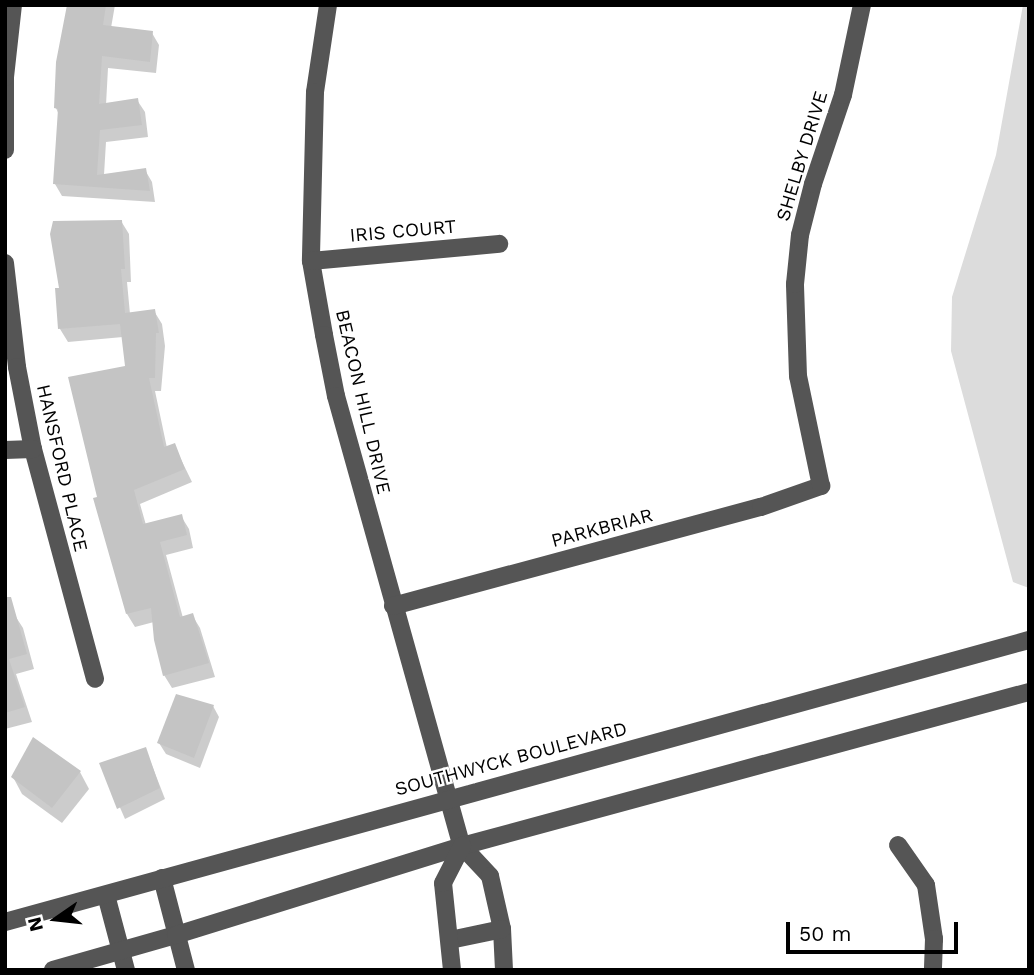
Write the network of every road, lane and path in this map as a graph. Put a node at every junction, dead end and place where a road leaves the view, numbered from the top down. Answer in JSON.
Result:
{"nodes":[{"id":1,"x":13,"y":5,"type":"edge"},
{"id":2,"x":328,"y":5,"type":"edge"},
{"id":3,"x":862,"y":5,"type":"edge"},
{"id":4,"x":6,"y":136,"type":"edge"},
{"id":5,"x":5,"y":150,"type":"edge"},
{"id":6,"x":499,"y":244,"type":"dead end"},
{"id":7,"x":311,"y":261,"type":"junction"},
{"id":8,"x":5,"y":263,"type":"edge"},
{"id":9,"x":33,"y":449,"type":"junction"},
{"id":10,"x":5,"y":450,"type":"edge"},
{"id":11,"x":821,"y":486,"type":"joint"},
{"id":12,"x":393,"y":606,"type":"junction"},
{"id":13,"x":1029,"y":640,"type":"edge"},
{"id":14,"x":95,"y":679,"type":"dead end"},
{"id":15,"x":1029,"y":692,"type":"edge"},
{"id":16,"x":448,"y":798,"type":"junction"},
{"id":17,"x":898,"y":845,"type":"dead end"},
{"id":18,"x":461,"y":846,"type":"junction"},
{"id":19,"x":162,"y":878,"type":"junction"},
{"id":20,"x":106,"y":895,"type":"junction"},
{"id":21,"x":5,"y":922,"type":"edge"},
{"id":22,"x":502,"y":929,"type":"junction"},
{"id":23,"x":176,"y":935,"type":"junction"},
{"id":24,"x":450,"y":940,"type":"junction"},
{"id":25,"x":121,"y":951,"type":"junction"},
{"id":26,"x":53,"y":970,"type":"edge"},
{"id":27,"x":126,"y":970,"type":"edge"},
{"id":28,"x":186,"y":970,"type":"edge"},
{"id":29,"x":452,"y":970,"type":"edge"},
{"id":30,"x":504,"y":970,"type":"edge"},
{"id":31,"x":933,"y":970,"type":"edge"}],
"edges":[{"from":1,"to":4,"type":"street"},
{"from":2,"to":7,"type":"street","name":"BEACON HILL DRIVE"},
{"from":3,"to":11,"type":"street","name":"SHELBY DRIVE"},
{"from":4,"to":5,"type":"street"},
{"from":6,"to":7,"type":"street","name":"IRIS COURT"},
{"from":7,"to":12,"type":"street","name":"BEACON HILL DRIVE"},
{"from":8,"to":9,"type":"street","name":"HANSFORD PLACE"},
{"from":9,"to":10,"type":"street"},
{"from":9,"to":14,"type":"street","name":"HANSFORD PLACE"},
{"from":11,"to":12,"type":"street","name":"PARKBRIAR"},
{"from":12,"to":16,"type":"street","name":"BEACON HILL DRIVE"},
{"from":13,"to":16,"type":"street","name":"SOUTHWYCK BOULEVARD"},
{"from":15,"to":18,"type":"street"},
{"from":16,"to":18,"type":"street","name":"BEACON HILL DRIVE"},
{"from":16,"to":19,"type":"street","name":"SOUTHWYCK BOULEVARD"},
{"from":17,"to":31,"type":"street"},
{"from":18,"to":22,"type":"street"},
{"from":18,"to":23,"type":"street"},
{"from":18,"to":24,"type":"street"},
{"from":19,"to":20,"type":"street","name":"SOUTHWYCK BOULEVARD"},
{"from":19,"to":23,"type":"street"},
{"from":20,"to":21,"type":"street","name":"SOUTHWYCK BOULEVARD"},
{"from":20,"to":25,"type":"street"},
{"from":22,"to":24,"type":"street"},
{"from":22,"to":30,"type":"street"},
{"from":23,"to":25,"type":"street"},
{"from":23,"to":28,"type":"street"},
{"from":24,"to":29,"type":"street"},
{"from":25,"to":26,"type":"street"},
{"from":25,"to":27,"type":"street"}]}
